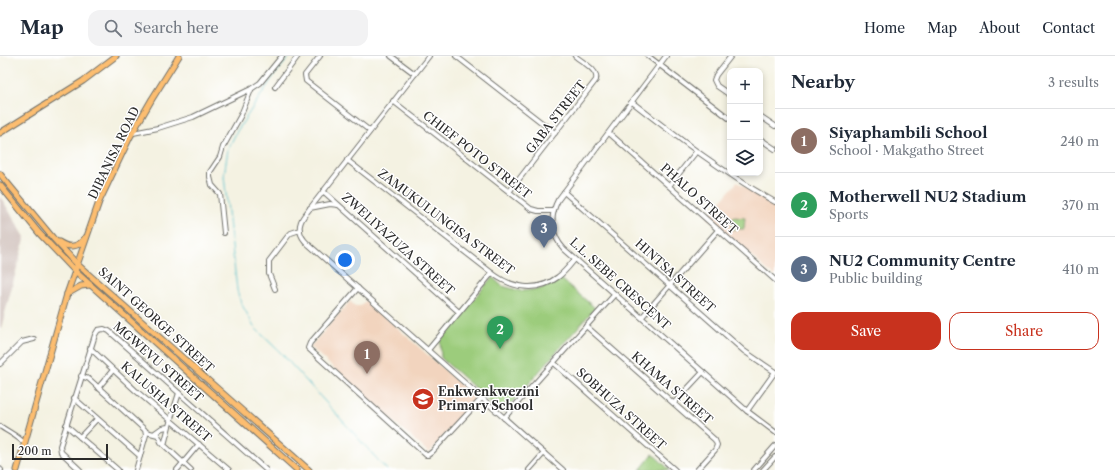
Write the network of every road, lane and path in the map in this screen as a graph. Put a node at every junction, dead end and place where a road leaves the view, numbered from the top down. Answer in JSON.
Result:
{"nodes":[{"id":1,"x":116,"y":56,"type":"edge"},
{"id":2,"x":180,"y":56,"type":"edge"},
{"id":3,"x":282,"y":56,"type":"edge"},
{"id":4,"x":298,"y":56,"type":"edge"},
{"id":5,"x":320,"y":56,"type":"edge"},
{"id":6,"x":391,"y":56,"type":"edge"},
{"id":7,"x":429,"y":56,"type":"edge"},
{"id":8,"x":456,"y":56,"type":"edge"},
{"id":9,"x":575,"y":56,"type":"edge"},
{"id":10,"x":648,"y":56,"type":"edge"},
{"id":11,"x":666,"y":56,"type":"edge"},
{"id":12,"x":731,"y":56,"type":"edge"},
{"id":13,"x":660,"y":65,"type":"junction"},
{"id":14,"x":415,"y":74,"type":"junction"},
{"id":15,"x":275,"y":87,"type":"dead end"},
{"id":16,"x":251,"y":89,"type":"junction"},
{"id":17,"x":727,"y":93,"type":"edge"},
{"id":18,"x":393,"y":101,"type":"junction"},
{"id":19,"x":632,"y":102,"type":"junction"},
{"id":20,"x":727,"y":117,"type":"edge"},
{"id":21,"x":763,"y":118,"type":"edge"},
{"id":22,"x":775,"y":126,"type":"edge"},
{"id":23,"x":370,"y":131,"type":"junction"},
{"id":24,"x":0,"y":133,"type":"edge"},
{"id":25,"x":133,"y":133,"type":"junction"},
{"id":26,"x":555,"y":133,"type":"junction"},
{"id":27,"x":609,"y":133,"type":"junction"},
{"id":28,"x":762,"y":140,"type":"edge"},
{"id":29,"x":775,"y":149,"type":"edge"},
{"id":30,"x":696,"y":152,"type":"junction"},
{"id":31,"x":347,"y":160,"type":"junction"},
{"id":32,"x":0,"y":174,"type":"edge"},
{"id":33,"x":0,"y":185,"type":"edge"},
{"id":34,"x":670,"y":186,"type":"junction"},
{"id":35,"x":322,"y":191,"type":"junction"},
{"id":36,"x":509,"y":192,"type":"junction"},
{"id":37,"x":564,"y":192,"type":"junction"},
{"id":38,"x":775,"y":202,"type":"edge"},
{"id":39,"x":339,"y":205,"type":"junction"},
{"id":40,"x":310,"y":208,"type":"junction"},
{"id":41,"x":554,"y":211,"type":"junction"},
{"id":42,"x":300,"y":230,"type":"junction"},
{"id":43,"x":718,"y":230,"type":"junction"},
{"id":44,"x":89,"y":233,"type":"junction"},
{"id":45,"x":224,"y":233,"type":"dead end"},
{"id":46,"x":53,"y":238,"type":"junction"},
{"id":47,"x":576,"y":259,"type":"junction"},
{"id":48,"x":77,"y":264,"type":"junction"},
{"id":49,"x":75,"y":271,"type":"junction"},
{"id":50,"x":492,"y":273,"type":"junction"},
{"id":51,"x":775,"y":280,"type":"edge"},
{"id":52,"x":670,"y":285,"type":"junction"},
{"id":53,"x":91,"y":286,"type":"junction"},
{"id":54,"x":358,"y":288,"type":"junction"},
{"id":55,"x":275,"y":289,"type":"dead end"},
{"id":56,"x":67,"y":294,"type":"junction"},
{"id":57,"x":615,"y":294,"type":"junction"},
{"id":58,"x":459,"y":312,"type":"junction"},
{"id":59,"x":642,"y":317,"type":"junction"},
{"id":60,"x":586,"y":326,"type":"junction"},
{"id":61,"x":34,"y":338,"type":"dead end"},
{"id":62,"x":90,"y":348,"type":"junction"},
{"id":63,"x":428,"y":350,"type":"junction"},
{"id":64,"x":554,"y":363,"type":"junction"},
{"id":65,"x":0,"y":364,"type":"edge"},
{"id":66,"x":113,"y":370,"type":"junction"},
{"id":67,"x":703,"y":372,"type":"junction"},
{"id":68,"x":775,"y":372,"type":"edge"},
{"id":69,"x":81,"y":376,"type":"junction"},
{"id":70,"x":98,"y":388,"type":"junction"},
{"id":71,"x":179,"y":393,"type":"junction"},
{"id":72,"x":74,"y":398,"type":"junction"},
{"id":73,"x":482,"y":398,"type":"junction"},
{"id":74,"x":674,"y":403,"type":"junction"},
{"id":75,"x":747,"y":411,"type":"junction"},
{"id":76,"x":504,"y":418,"type":"junction"},
{"id":77,"x":97,"y":419,"type":"junction"},
{"id":78,"x":170,"y":419,"type":"junction"},
{"id":79,"x":66,"y":425,"type":"junction"},
{"id":80,"x":0,"y":426,"type":"edge"},
{"id":81,"x":168,"y":427,"type":"junction"},
{"id":82,"x":146,"y":432,"type":"junction"},
{"id":83,"x":775,"y":432,"type":"edge"},
{"id":84,"x":155,"y":434,"type":"junction"},
{"id":85,"x":80,"y":437,"type":"junction"},
{"id":86,"x":25,"y":444,"type":"junction"},
{"id":87,"x":199,"y":444,"type":"junction"},
{"id":88,"x":164,"y":445,"type":"junction"},
{"id":89,"x":775,"y":446,"type":"edge"},
{"id":90,"x":544,"y":453,"type":"junction"},
{"id":91,"x":140,"y":456,"type":"junction"},
{"id":92,"x":775,"y":457,"type":"edge"},
{"id":93,"x":183,"y":462,"type":"junction"},
{"id":94,"x":17,"y":470,"type":"edge"},
{"id":95,"x":80,"y":470,"type":"edge"},
{"id":96,"x":118,"y":470,"type":"edge"},
{"id":97,"x":136,"y":470,"type":"edge"},
{"id":98,"x":177,"y":470,"type":"edge"},
{"id":99,"x":192,"y":470,"type":"edge"},
{"id":100,"x":229,"y":470,"type":"edge"},
{"id":101,"x":266,"y":470,"type":"edge"},
{"id":102,"x":297,"y":470,"type":"edge"},
{"id":103,"x":309,"y":470,"type":"edge"},
{"id":104,"x":529,"y":470,"type":"edge"},
{"id":105,"x":563,"y":470,"type":"edge"},
{"id":106,"x":675,"y":470,"type":"edge"},
{"id":107,"x":697,"y":470,"type":"edge"},
{"id":108,"x":754,"y":470,"type":"edge"},
{"id":109,"x":763,"y":470,"type":"edge"}],
"edges":[{"from":1,"to":24,"type":"main road"},
{"from":2,"to":25,"type":"main road","name":"DIBANISA ROAD"},
{"from":3,"to":16,"type":"street"},
{"from":4,"to":15,"type":"street"},
{"from":5,"to":23,"type":"street"},
{"from":6,"to":14,"type":"street"},
{"from":7,"to":14,"type":"street"},
{"from":8,"to":26,"type":"street"},
{"from":9,"to":26,"type":"street","name":"GABA STREET"},
{"from":10,"to":13,"type":"street"},
{"from":11,"to":13,"type":"street","name":"L.L. SEBE CRESCENT"},
{"from":12,"to":17,"type":"street"},
{"from":13,"to":19,"type":"street","name":"L.L. SEBE CRESCENT"},
{"from":13,"to":20,"type":"street"},
{"from":14,"to":18,"type":"street"},
{"from":16,"to":25,"type":"street"},
{"from":16,"to":45,"type":"street"},
{"from":18,"to":23,"type":"street"},
{"from":18,"to":36,"type":"street","name":"CHIEF POTO STREET"},
{"from":19,"to":27,"type":"street","name":"L.L. SEBE CRESCENT"},
{"from":19,"to":30,"type":"street"},
{"from":21,"to":22,"type":"street"},
{"from":23,"to":31,"type":"street"},
{"from":25,"to":44,"type":"main road","name":"DIBANISA ROAD"},
{"from":26,"to":36,"type":"street","name":"GABA STREET"},
{"from":27,"to":34,"type":"street","name":"PHALO STREET"},
{"from":27,"to":37,"type":"street","name":"L.L. SEBE CRESCENT"},
{"from":28,"to":29,"type":"street"},
{"from":30,"to":34,"type":"street"},
{"from":30,"to":38,"type":"street"},
{"from":31,"to":35,"type":"street"},
{"from":31,"to":50,"type":"street","name":"ZAMUKULUNGISA STREET"},
{"from":32,"to":46,"type":"main road","name":"SAINT GEORGE STREET"},
{"from":33,"to":49,"type":"main road","name":"SAINT GEORGE STREET"},
{"from":34,"to":43,"type":"street","name":"PHALO STREET"},
{"from":35,"to":39,"type":"street","name":"ZWELIYAZUZA STREET"},
{"from":35,"to":40,"type":"street"},
{"from":36,"to":41,"type":"street","name":"CHIEF POTO STREET"},
{"from":37,"to":41,"type":"street","name":"L.L. SEBE CRESCENT"},
{"from":37,"to":52,"type":"street","name":"HINTSA STREET"},
{"from":39,"to":40,"type":"street"},
{"from":39,"to":58,"type":"street","name":"ZWELIYAZUZA STREET"},
{"from":40,"to":42,"type":"street"},
{"from":41,"to":47,"type":"street","name":"L.L. SEBE CRESCENT"},
{"from":42,"to":54,"type":"street"},
{"from":42,"to":55,"type":"street"},
{"from":43,"to":51,"type":"street","name":"PHALO STREET"},
{"from":43,"to":52,"type":"street"},
{"from":44,"to":46,"type":"main road"},
{"from":44,"to":48,"type":"main road","name":"DIBANISA ROAD"},
{"from":46,"to":48,"type":"main road","name":"SAINT GEORGE STREET"},
{"from":47,"to":50,"type":"street","name":"ZAMUKULUNGISA STREET"},
{"from":47,"to":57,"type":"street","name":"L.L. SEBE CRESCENT"},
{"from":48,"to":49,"type":"main road","name":"DIBANISA ROAD"},
{"from":48,"to":103,"type":"main road","name":"SAINT GEORGE STREET"},
{"from":49,"to":53,"type":"main road","name":"SAINT GEORGE STREET"},
{"from":49,"to":56,"type":"main road","name":"DIBANISA ROAD"},
{"from":50,"to":58,"type":"street"},
{"from":52,"to":59,"type":"street"},
{"from":52,"to":68,"type":"street","name":"HINTSA STREET"},
{"from":53,"to":56,"type":"main road"},
{"from":53,"to":102,"type":"main road","name":"SAINT GEORGE STREET"},
{"from":54,"to":63,"type":"street"},
{"from":54,"to":73,"type":"street"},
{"from":56,"to":86,"type":"main road","name":"DIBANISA ROAD"},
{"from":57,"to":59,"type":"street","name":"L.L. SEBE CRESCENT"},
{"from":57,"to":60,"type":"street"},
{"from":58,"to":63,"type":"street"},
{"from":59,"to":67,"type":"street","name":"L.L. SEBE CRESCENT"},
{"from":60,"to":64,"type":"street"},
{"from":60,"to":74,"type":"street","name":"KHAMA STREET"},
{"from":61,"to":65,"type":"street"},
{"from":62,"to":66,"type":"street","name":"KALUSHA STREET"},
{"from":62,"to":69,"type":"street","name":"MGWEVU STREET"},
{"from":62,"to":71,"type":"street","name":"MGWEVU STREET"},
{"from":63,"to":73,"type":"street"},
{"from":64,"to":76,"type":"street"},
{"from":64,"to":106,"type":"street","name":"SOBHUZA STREET"},
{"from":66,"to":70,"type":"street"},
{"from":66,"to":78,"type":"street","name":"KALUSHA STREET"},
{"from":67,"to":74,"type":"street"},
{"from":67,"to":75,"type":"street","name":"L.L. SEBE CRESCENT"},
{"from":68,"to":75,"type":"street"},
{"from":69,"to":70,"type":"street"},
{"from":69,"to":72,"type":"street","name":"MGWEVU STREET"},
{"from":70,"to":82,"type":"street"},
{"from":71,"to":78,"type":"street"},
{"from":71,"to":101,"type":"street","name":"MGWEVU STREET"},
{"from":72,"to":77,"type":"street"},
{"from":72,"to":79,"type":"street","name":"MGWEVU STREET"},
{"from":73,"to":76,"type":"street"},
{"from":74,"to":107,"type":"street","name":"KHAMA STREET"},
{"from":75,"to":83,"type":"street","name":"L.L. SEBE CRESCENT"},
{"from":76,"to":90,"type":"street"},
{"from":77,"to":85,"type":"street"},
{"from":77,"to":91,"type":"street"},
{"from":78,"to":81,"type":"street"},
{"from":78,"to":87,"type":"street","name":"KALUSHA STREET"},
{"from":79,"to":85,"type":"street"},
{"from":79,"to":95,"type":"street","name":"MGWEVU STREET"},
{"from":80,"to":86,"type":"street"},
{"from":81,"to":84,"type":"street"},
{"from":81,"to":88,"type":"street"},
{"from":82,"to":84,"type":"street"},
{"from":82,"to":91,"type":"street"},
{"from":84,"to":88,"type":"street"},
{"from":85,"to":96,"type":"street"},
{"from":86,"to":94,"type":"main road","name":"DIBANISA ROAD"},
{"from":87,"to":93,"type":"street"},
{"from":87,"to":100,"type":"street","name":"KALUSHA STREET"},
{"from":88,"to":93,"type":"street"},
{"from":89,"to":108,"type":"street"},
{"from":90,"to":104,"type":"street"},
{"from":90,"to":105,"type":"street"},
{"from":91,"to":97,"type":"street"},
{"from":92,"to":109,"type":"street"},
{"from":93,"to":98,"type":"street"},
{"from":93,"to":99,"type":"street"}]}
